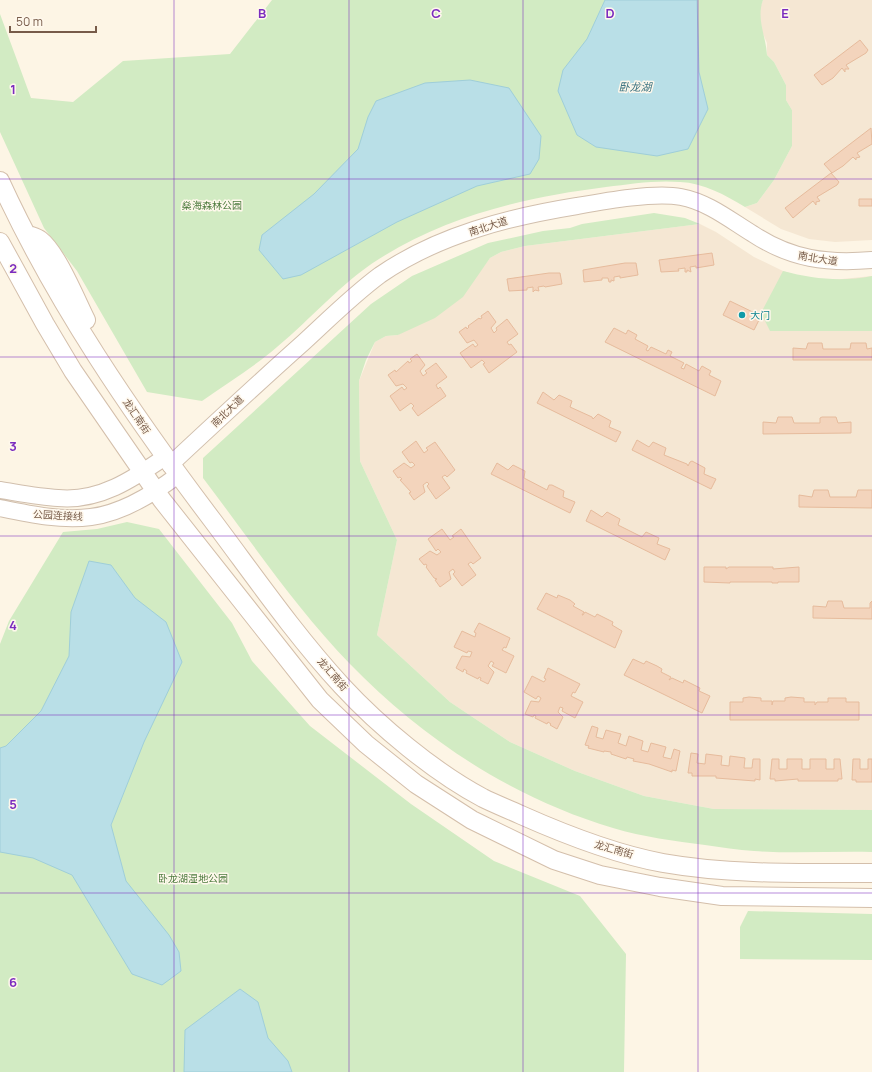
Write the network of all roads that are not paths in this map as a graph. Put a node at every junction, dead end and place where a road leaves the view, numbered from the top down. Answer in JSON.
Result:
{"nodes":[{"id":1,"x":0,"y":181,"type":"edge"},
{"id":2,"x":0,"y":242,"type":"edge"},
{"id":3,"x":872,"y":260,"type":"edge"},
{"id":4,"x":171,"y":466,"type":"junction"},
{"id":5,"x":143,"y":473,"type":"junction"},
{"id":6,"x":0,"y":490,"type":"edge"},
{"id":7,"x":156,"y":492,"type":"junction"},
{"id":8,"x":0,"y":508,"type":"edge"},
{"id":9,"x":872,"y":873,"type":"edge"},
{"id":10,"x":872,"y":898,"type":"edge"}],
"edges":[{"from":1,"to":4,"type":"main road","name":"龙汇南街"},
{"from":2,"to":5,"type":"main road"},
{"from":3,"to":4,"type":"street","name":"南北大道"},
{"from":4,"to":5,"type":"street","name":"公园连接线"},
{"from":4,"to":7,"type":"street","name":"公园连接线"},
{"from":4,"to":9,"type":"main road","name":"龙汇南街"},
{"from":5,"to":6,"type":"street","name":"公园连接线"},
{"from":5,"to":7,"type":"main road"},
{"from":7,"to":8,"type":"street","name":"公园连接线"},
{"from":7,"to":10,"type":"main road"}]}
